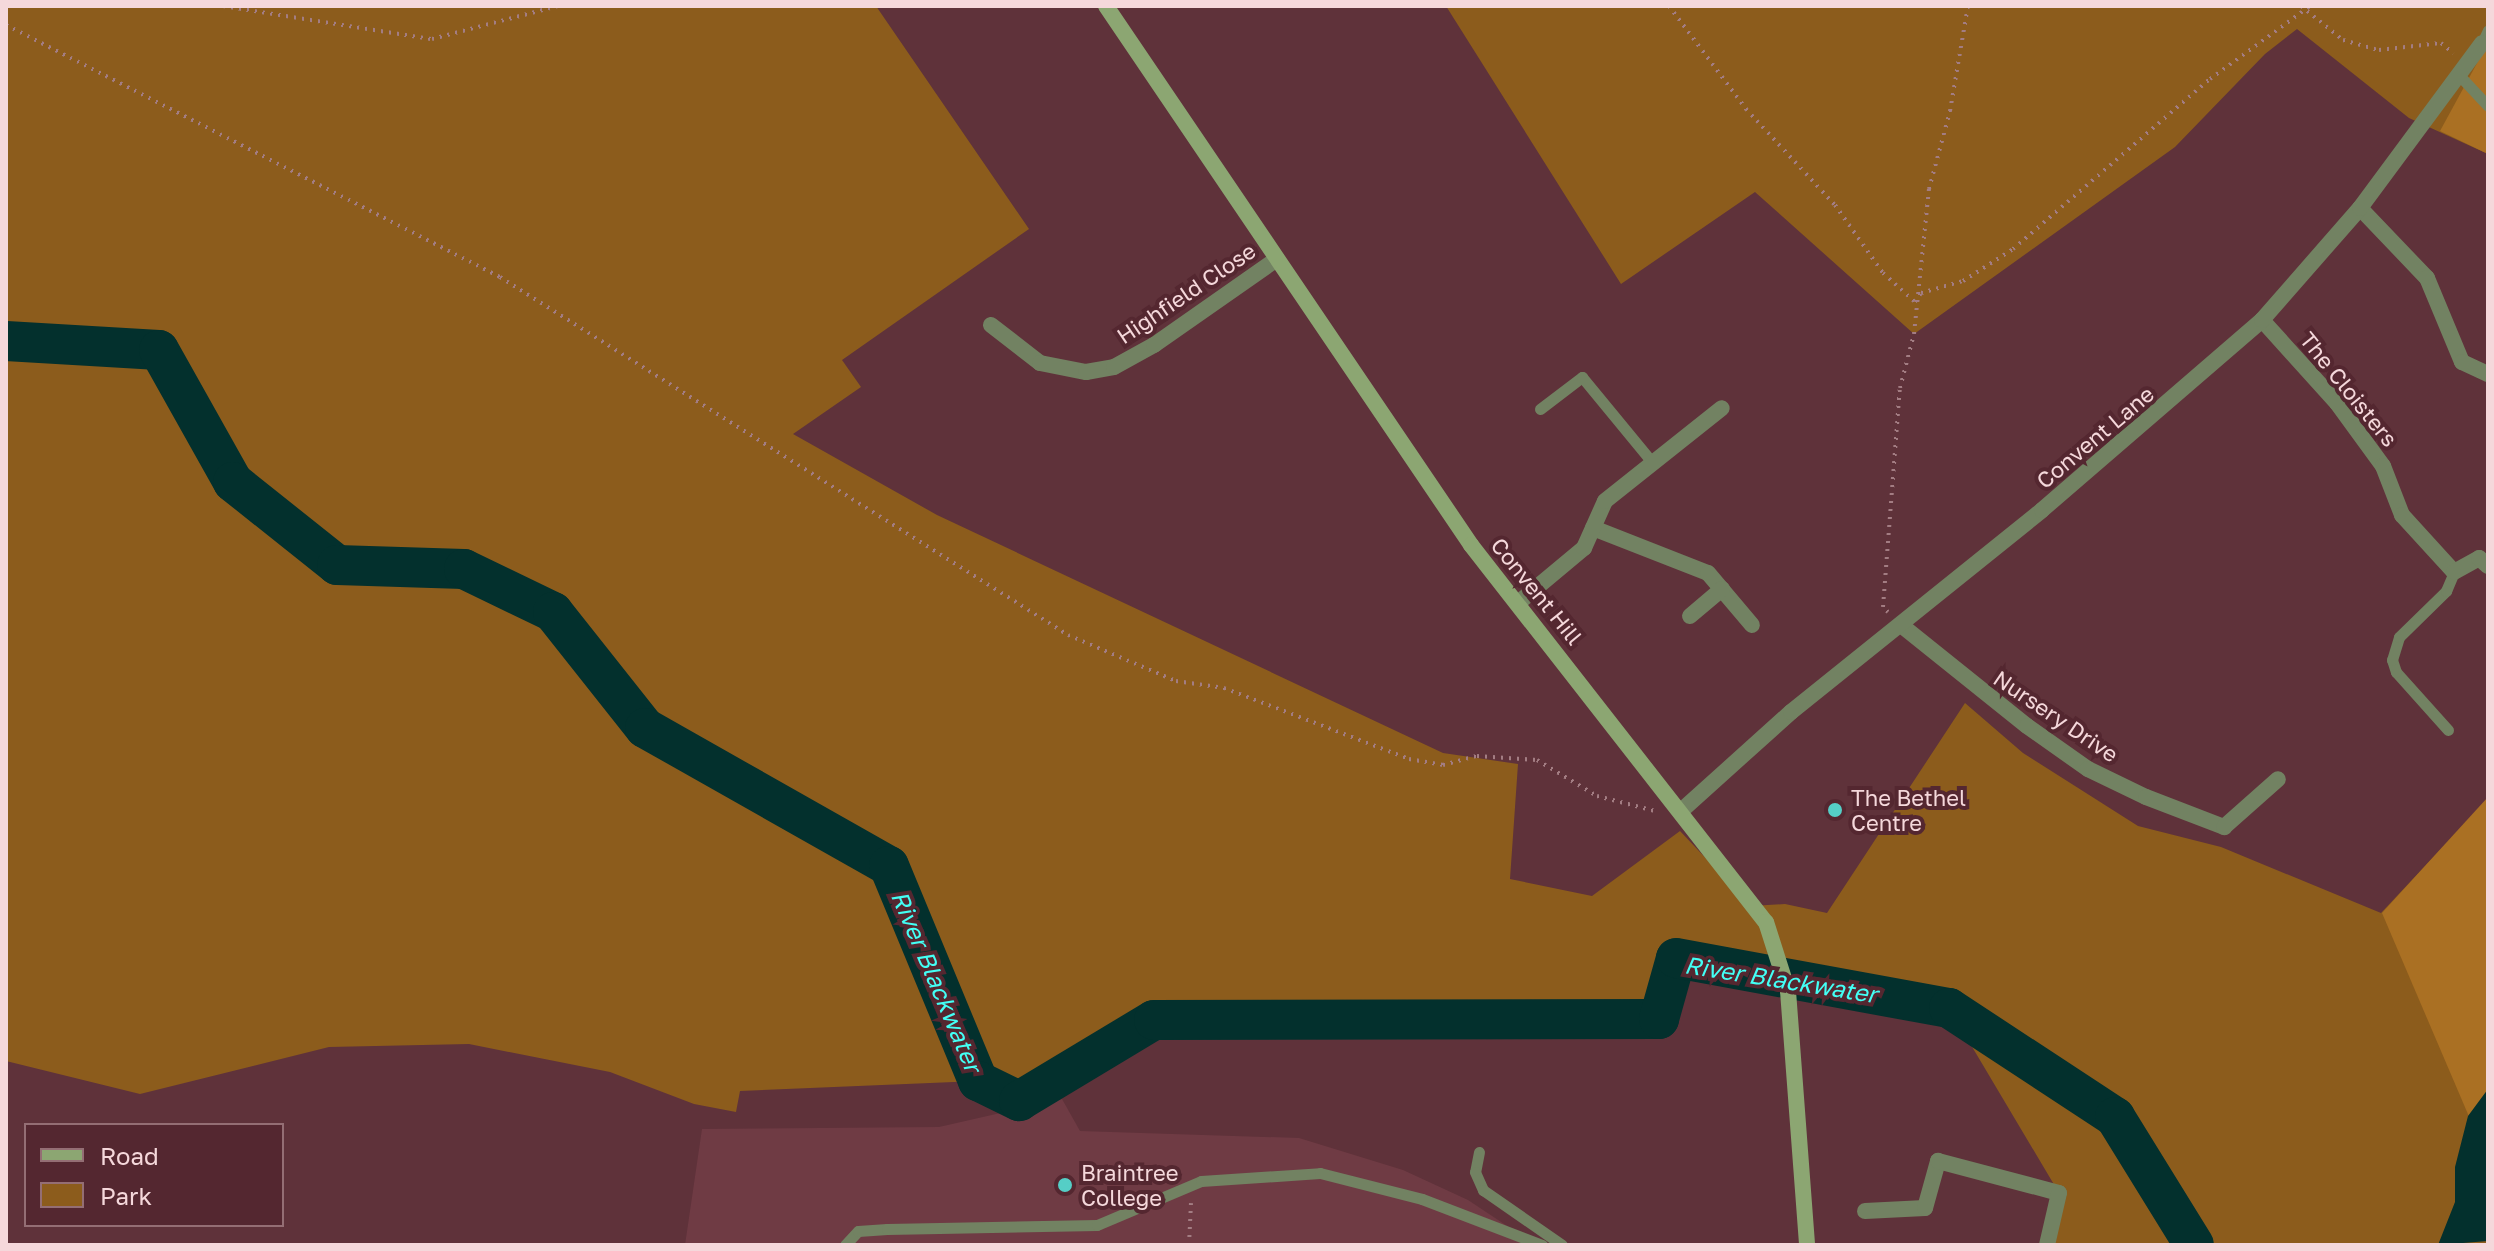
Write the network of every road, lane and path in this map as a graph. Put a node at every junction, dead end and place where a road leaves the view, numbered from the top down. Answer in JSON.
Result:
{"nodes":[{"id":1,"x":223,"y":6,"type":"edge"},
{"id":2,"x":558,"y":6,"type":"edge"},
{"id":3,"x":1106,"y":6,"type":"edge"},
{"id":4,"x":1669,"y":6,"type":"edge"},
{"id":5,"x":1968,"y":6,"type":"edge"},
{"id":6,"x":2301,"y":6,"type":"edge"},
{"id":7,"x":2309,"y":9,"type":"edge"},
{"id":8,"x":6,"y":25,"type":"edge"},
{"id":9,"x":2485,"y":36,"type":"edge"},
{"id":10,"x":2464,"y":69,"type":"junction"},
{"id":11,"x":2488,"y":106,"type":"edge"},
{"id":12,"x":2360,"y":208,"type":"junction"},
{"id":13,"x":1277,"y":259,"type":"junction"},
{"id":14,"x":1915,"y":302,"type":"junction"},
{"id":15,"x":2262,"y":320,"type":"junction"},
{"id":16,"x":991,"y":325,"type":"dead end"},
{"id":17,"x":2488,"y":374,"type":"edge"},
{"id":18,"x":1722,"y":408,"type":"dead end"},
{"id":19,"x":1540,"y":409,"type":"dead end"},
{"id":20,"x":1652,"y":462,"type":"junction"},
{"id":21,"x":1593,"y":528,"type":"junction"},
{"id":22,"x":2488,"y":566,"type":"edge"},
{"id":23,"x":2454,"y":572,"type":"junction"},
{"id":24,"x":1722,"y":589,"type":"junction"},
{"id":25,"x":1518,"y":603,"type":"junction"},
{"id":26,"x":1690,"y":616,"type":"dead end"},
{"id":27,"x":1752,"y":625,"type":"dead end"},
{"id":28,"x":1901,"y":625,"type":"junction"},
{"id":29,"x":2448,"y":730,"type":"dead end"},
{"id":30,"x":2278,"y":779,"type":"dead end"},
{"id":31,"x":1681,"y":811,"type":"junction"},
{"id":32,"x":1694,"y":827,"type":"junction"},
{"id":33,"x":1479,"y":1152,"type":"dead end"},
{"id":34,"x":1191,"y":1184,"type":"junction"},
{"id":35,"x":1865,"y":1211,"type":"dead end"},
{"id":36,"x":845,"y":1245,"type":"edge"},
{"id":37,"x":1189,"y":1245,"type":"edge"},
{"id":38,"x":1542,"y":1245,"type":"edge"},
{"id":39,"x":1562,"y":1245,"type":"edge"},
{"id":40,"x":1807,"y":1245,"type":"edge"},
{"id":41,"x":2047,"y":1245,"type":"edge"}],
"edges":[{"from":1,"to":2,"type":"path"},
{"from":3,"to":13,"type":"main road","name":"Convent Hill"},
{"from":4,"to":14,"type":"path"},
{"from":5,"to":14,"type":"path"},
{"from":6,"to":7,"type":"path"},
{"from":7,"to":10,"type":"path"},
{"from":7,"to":14,"type":"path"},
{"from":8,"to":32,"type":"path"},
{"from":9,"to":10,"type":"street","name":"Convent Lane"},
{"from":10,"to":11,"type":"lane"},
{"from":10,"to":12,"type":"street","name":"Convent Lane"},
{"from":12,"to":15,"type":"street","name":"Convent Lane"},
{"from":12,"to":17,"type":"street"},
{"from":13,"to":16,"type":"street","name":"Highfield Close"},
{"from":13,"to":25,"type":"main road","name":"Convent Hill"},
{"from":14,"to":28,"type":"path"},
{"from":15,"to":23,"type":"street","name":"The Cloisters"},
{"from":15,"to":28,"type":"street","name":"Convent Lane"},
{"from":18,"to":20,"type":"street"},
{"from":19,"to":20,"type":"lane"},
{"from":20,"to":21,"type":"street"},
{"from":21,"to":24,"type":"street"},
{"from":21,"to":25,"type":"street"},
{"from":22,"to":23,"type":"street"},
{"from":23,"to":29,"type":"lane"},
{"from":24,"to":26,"type":"street"},
{"from":24,"to":27,"type":"street"},
{"from":25,"to":31,"type":"main road","name":"Convent Hill"},
{"from":28,"to":30,"type":"street","name":"Nursery Drive"},
{"from":28,"to":31,"type":"street","name":"Convent Lane"},
{"from":31,"to":32,"type":"main road","name":"Convent Hill"},
{"from":32,"to":40,"type":"main road","name":"Convent Hill"},
{"from":33,"to":39,"type":"lane"},
{"from":34,"to":36,"type":"lane"},
{"from":34,"to":37,"type":"path"},
{"from":34,"to":38,"type":"lane"},
{"from":35,"to":41,"type":"street"}]}
